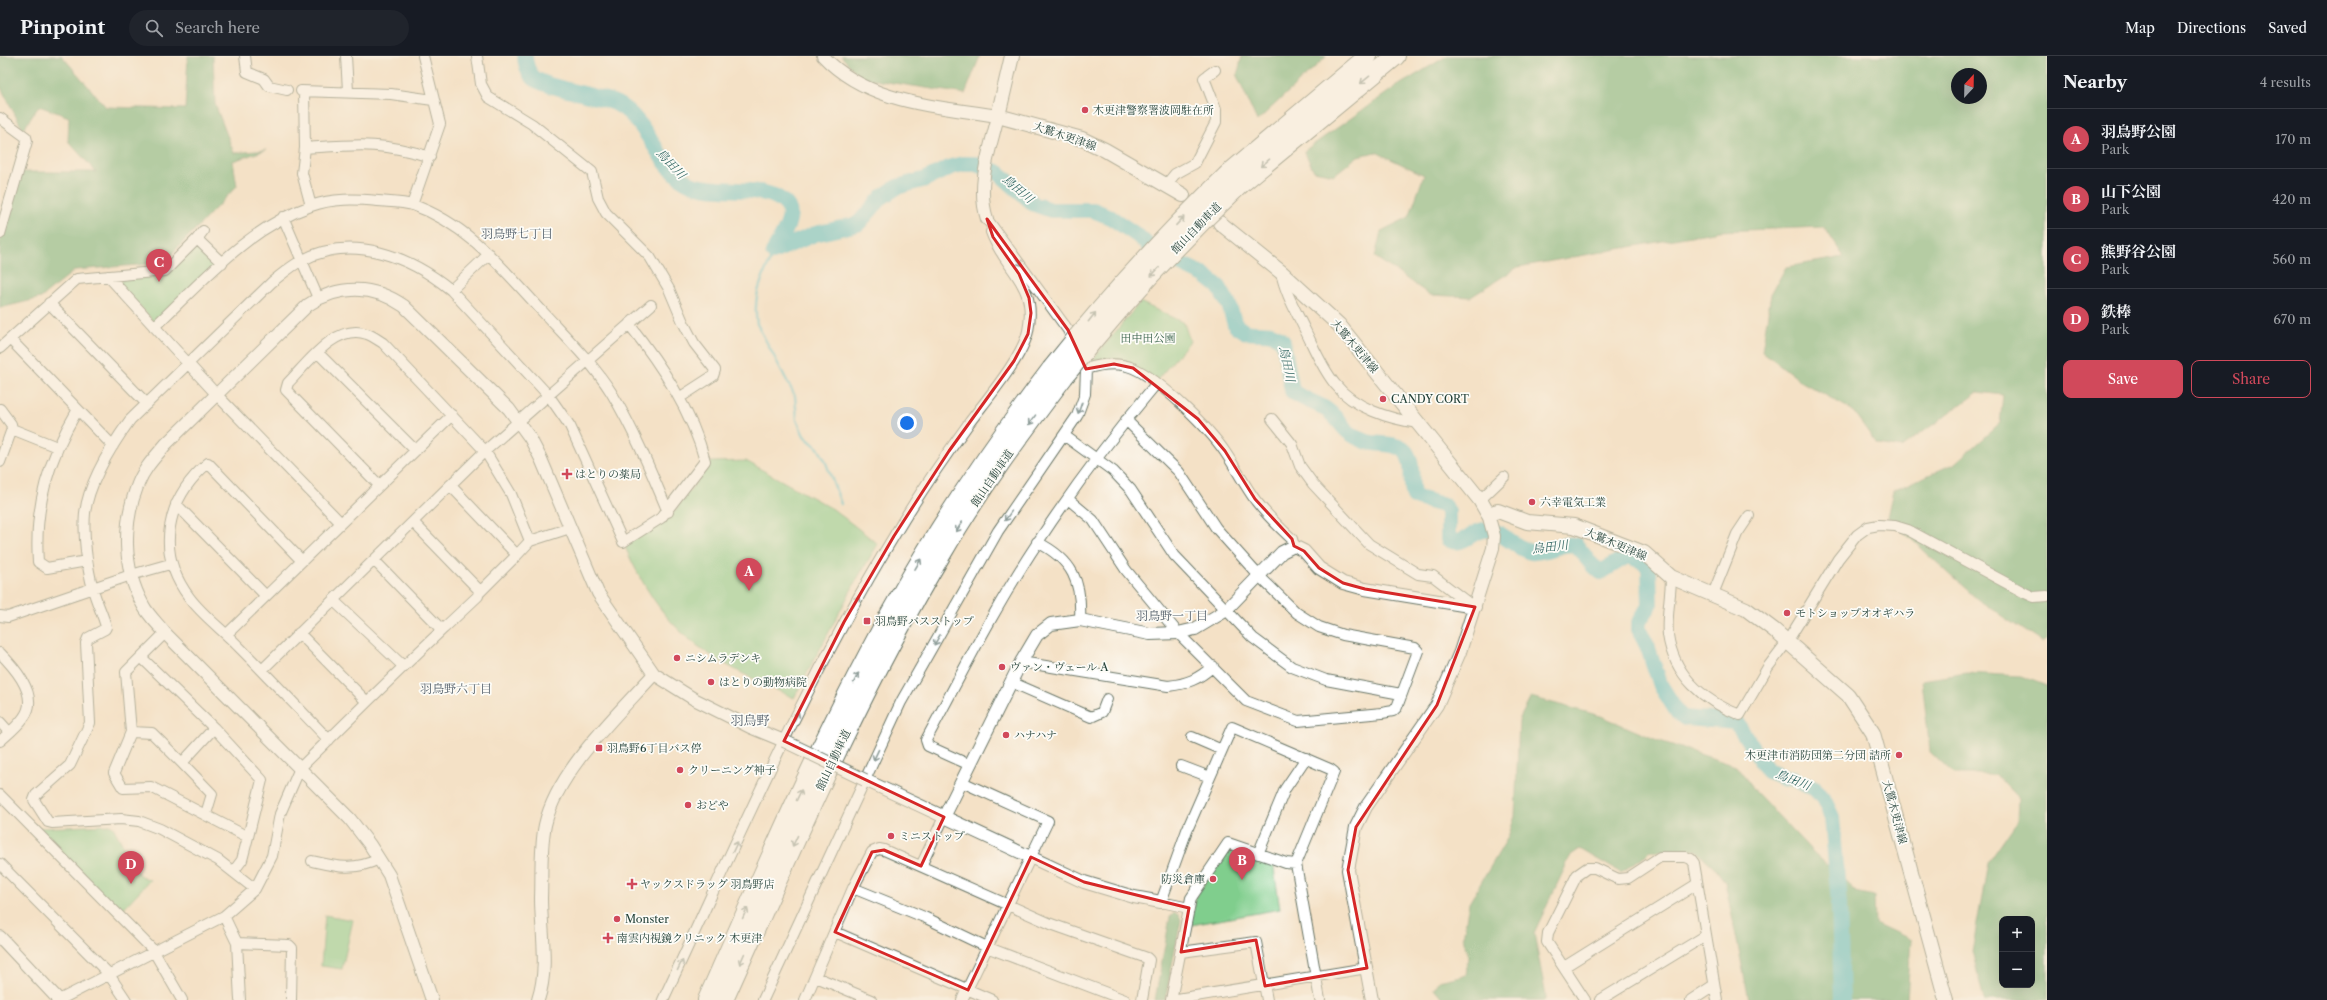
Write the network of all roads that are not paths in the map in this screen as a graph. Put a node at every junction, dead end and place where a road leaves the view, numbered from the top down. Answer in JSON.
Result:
{"nodes":[{"id":1,"x":245,"y":56,"type":"edge"},
{"id":2,"x":346,"y":56,"type":"edge"},
{"id":3,"x":423,"y":56,"type":"edge"},
{"id":4,"x":477,"y":56,"type":"edge"},
{"id":5,"x":823,"y":56,"type":"edge"},
{"id":6,"x":1012,"y":56,"type":"edge"},
{"id":7,"x":1352,"y":56,"type":"edge"},
{"id":8,"x":1368,"y":56,"type":"edge"},
{"id":9,"x":1396,"y":56,"type":"edge"},
{"id":10,"x":1215,"y":70,"type":"dead end"},
{"id":11,"x":287,"y":90,"type":"dead end"},
{"id":12,"x":348,"y":92,"type":"junction"},
{"id":13,"x":433,"y":100,"type":"junction"},
{"id":14,"x":998,"y":116,"type":"junction"},
{"id":15,"x":0,"y":118,"type":"edge"},
{"id":16,"x":305,"y":148,"type":"junction"},
{"id":17,"x":430,"y":157,"type":"junction"},
{"id":18,"x":1234,"y":179,"type":"junction"},
{"id":19,"x":1166,"y":185,"type":"junction"},
{"id":20,"x":1183,"y":195,"type":"dead end"},
{"id":21,"x":412,"y":205,"type":"junction"},
{"id":22,"x":311,"y":206,"type":"junction"},
{"id":23,"x":284,"y":217,"type":"junction"},
{"id":24,"x":987,"y":219,"type":"junction"},
{"id":25,"x":1220,"y":223,"type":"dead end"},
{"id":26,"x":0,"y":234,"type":"edge"},
{"id":27,"x":489,"y":254,"type":"junction"},
{"id":28,"x":302,"y":260,"type":"junction"},
{"id":29,"x":222,"y":263,"type":"junction"},
{"id":30,"x":1280,"y":272,"type":"junction"},
{"id":31,"x":108,"y":276,"type":"junction"},
{"id":32,"x":451,"y":290,"type":"junction"},
{"id":33,"x":318,"y":298,"type":"junction"},
{"id":34,"x":49,"y":303,"type":"junction"},
{"id":35,"x":651,"y":305,"type":"dead end"},
{"id":36,"x":629,"y":324,"type":"junction"},
{"id":37,"x":154,"y":327,"type":"junction"},
{"id":38,"x":10,"y":339,"type":"junction"},
{"id":39,"x":0,"y":348,"type":"edge"},
{"id":40,"x":318,"y":353,"type":"junction"},
{"id":41,"x":588,"y":360,"type":"junction"},
{"id":42,"x":189,"y":364,"type":"junction"},
{"id":43,"x":1086,"y":370,"type":"junction"},
{"id":44,"x":1057,"y":373,"type":"junction"},
{"id":45,"x":1156,"y":384,"type":"junction"},
{"id":46,"x":216,"y":394,"type":"junction"},
{"id":47,"x":549,"y":396,"type":"junction"},
{"id":48,"x":679,"y":398,"type":"junction"},
{"id":49,"x":147,"y":404,"type":"junction"},
{"id":50,"x":0,"y":409,"type":"edge"},
{"id":51,"x":77,"y":411,"type":"junction"},
{"id":52,"x":452,"y":415,"type":"junction"},
{"id":53,"x":1272,"y":419,"type":"dead end"},
{"id":54,"x":1126,"y":420,"type":"junction"},
{"id":55,"x":520,"y":423,"type":"junction"},
{"id":56,"x":1418,"y":424,"type":"junction"},
{"id":57,"x":12,"y":429,"type":"junction"},
{"id":58,"x":1065,"y":436,"type":"junction"},
{"id":59,"x":113,"y":446,"type":"junction"},
{"id":60,"x":57,"y":447,"type":"junction"},
{"id":61,"x":415,"y":450,"type":"junction"},
{"id":62,"x":485,"y":451,"type":"junction"},
{"id":63,"x":1097,"y":459,"type":"junction"},
{"id":64,"x":0,"y":462,"type":"edge"},
{"id":65,"x":1504,"y":477,"type":"dead end"},
{"id":66,"x":450,"y":485,"type":"junction"},
{"id":67,"x":379,"y":486,"type":"junction"},
{"id":68,"x":1068,"y":499,"type":"junction"},
{"id":69,"x":1480,"y":500,"type":"junction"},
{"id":70,"x":176,"y":504,"type":"junction"},
{"id":71,"x":668,"y":512,"type":"junction"},
{"id":72,"x":1488,"y":514,"type":"junction"},
{"id":73,"x":1749,"y":516,"type":"dead end"},
{"id":74,"x":413,"y":522,"type":"junction"},
{"id":75,"x":341,"y":523,"type":"junction"},
{"id":76,"x":570,"y":528,"type":"junction"},
{"id":77,"x":530,"y":541,"type":"junction"},
{"id":78,"x":1037,"y":542,"type":"junction"},
{"id":79,"x":1294,"y":546,"type":"junction"},
{"id":80,"x":517,"y":555,"type":"junction"},
{"id":81,"x":302,"y":560,"type":"junction"},
{"id":82,"x":374,"y":560,"type":"junction"},
{"id":83,"x":87,"y":561,"type":"junction"},
{"id":84,"x":170,"y":564,"type":"junction"},
{"id":85,"x":131,"y":575,"type":"junction"},
{"id":86,"x":1258,"y":576,"type":"junction"},
{"id":87,"x":1671,"y":577,"type":"junction"},
{"id":88,"x":93,"y":589,"type":"junction"},
{"id":89,"x":480,"y":592,"type":"junction"},
{"id":90,"x":1712,"y":594,"type":"junction"},
{"id":91,"x":266,"y":596,"type":"junction"},
{"id":92,"x":2047,"y":596,"type":"edge"},
{"id":93,"x":333,"y":600,"type":"junction"},
{"id":94,"x":1475,"y":607,"type":"junction"},
{"id":95,"x":1225,"y":611,"type":"junction"},
{"id":96,"x":0,"y":616,"type":"edge"},
{"id":97,"x":1080,"y":620,"type":"junction"},
{"id":98,"x":444,"y":628,"type":"junction"},
{"id":99,"x":165,"y":633,"type":"junction"},
{"id":100,"x":299,"y":633,"type":"junction"},
{"id":101,"x":1178,"y":633,"type":"junction"},
{"id":102,"x":227,"y":634,"type":"junction"},
{"id":103,"x":1787,"y":642,"type":"junction"},
{"id":104,"x":0,"y":653,"type":"edge"},
{"id":105,"x":142,"y":658,"type":"junction"},
{"id":106,"x":1021,"y":662,"type":"junction"},
{"id":107,"x":1213,"y":666,"type":"junction"},
{"id":108,"x":402,"y":668,"type":"junction"},
{"id":109,"x":262,"y":670,"type":"junction"},
{"id":110,"x":654,"y":674,"type":"junction"},
{"id":111,"x":1011,"y":682,"type":"junction"},
{"id":112,"x":1401,"y":694,"type":"junction"},
{"id":113,"x":1107,"y":699,"type":"dead end"},
{"id":114,"x":367,"y":702,"type":"junction"},
{"id":115,"x":0,"y":722,"type":"edge"},
{"id":116,"x":214,"y":728,"type":"junction"},
{"id":117,"x":9,"y":732,"type":"junction"},
{"id":118,"x":131,"y":732,"type":"junction"},
{"id":119,"x":1192,"y":738,"type":"dead end"},
{"id":120,"x":329,"y":740,"type":"junction"},
{"id":121,"x":0,"y":741,"type":"edge"},
{"id":122,"x":784,"y":741,"type":"junction"},
{"id":123,"x":1222,"y":750,"type":"junction"},
{"id":124,"x":1306,"y":758,"type":"junction"},
{"id":125,"x":182,"y":763,"type":"junction"},
{"id":126,"x":970,"y":766,"type":"junction"},
{"id":127,"x":1181,"y":766,"type":"dead end"},
{"id":128,"x":300,"y":768,"type":"junction"},
{"id":129,"x":1210,"y":777,"type":"junction"},
{"id":130,"x":865,"y":780,"type":"junction"},
{"id":131,"x":962,"y":782,"type":"junction"},
{"id":132,"x":2,"y":801,"type":"edge"},
{"id":133,"x":206,"y":814,"type":"junction"},
{"id":134,"x":944,"y":817,"type":"junction"},
{"id":135,"x":248,"y":838,"type":"junction"},
{"id":136,"x":1258,"y":854,"type":"junction"},
{"id":137,"x":1031,"y":857,"type":"junction"},
{"id":138,"x":379,"y":859,"type":"junction"},
{"id":139,"x":312,"y":861,"type":"dead end"},
{"id":140,"x":0,"y":864,"type":"edge"},
{"id":141,"x":1296,"y":864,"type":"junction"},
{"id":142,"x":921,"y":866,"type":"junction"},
{"id":143,"x":233,"y":872,"type":"junction"},
{"id":144,"x":1697,"y":884,"type":"junction"},
{"id":145,"x":853,"y":888,"type":"junction"},
{"id":146,"x":255,"y":889,"type":"junction"},
{"id":147,"x":1161,"y":902,"type":"junction"},
{"id":148,"x":1009,"y":905,"type":"junction"},
{"id":149,"x":1189,"y":908,"type":"junction"},
{"id":150,"x":224,"y":916,"type":"junction"},
{"id":151,"x":834,"y":932,"type":"junction"},
{"id":152,"x":1705,"y":936,"type":"junction"},
{"id":153,"x":0,"y":937,"type":"edge"},
{"id":154,"x":237,"y":943,"type":"junction"},
{"id":155,"x":989,"y":948,"type":"junction"},
{"id":156,"x":153,"y":950,"type":"junction"},
{"id":157,"x":1181,"y":952,"type":"junction"},
{"id":158,"x":1564,"y":967,"type":"junction"},
{"id":159,"x":1367,"y":968,"type":"junction"},
{"id":160,"x":108,"y":973,"type":"junction"},
{"id":161,"x":816,"y":977,"type":"junction"},
{"id":162,"x":1316,"y":977,"type":"junction"},
{"id":163,"x":1714,"y":985,"type":"junction"},
{"id":164,"x":1265,"y":986,"type":"junction"},
{"id":165,"x":968,"y":990,"type":"junction"},
{"id":166,"x":58,"y":1000,"type":"edge"},
{"id":167,"x":126,"y":1000,"type":"edge"},
{"id":168,"x":182,"y":1000,"type":"edge"},
{"id":169,"x":240,"y":1000,"type":"edge"},
{"id":170,"x":291,"y":1000,"type":"edge"},
{"id":171,"x":432,"y":1000,"type":"edge"},
{"id":172,"x":538,"y":1000,"type":"edge"},
{"id":173,"x":663,"y":1000,"type":"edge"},
{"id":174,"x":707,"y":1000,"type":"edge"},
{"id":175,"x":724,"y":1000,"type":"edge"},
{"id":176,"x":763,"y":1000,"type":"edge"},
{"id":177,"x":805,"y":1000,"type":"edge"},
{"id":178,"x":871,"y":1000,"type":"edge"},
{"id":179,"x":962,"y":1000,"type":"edge"},
{"id":180,"x":992,"y":1000,"type":"edge"},
{"id":181,"x":1125,"y":1000,"type":"edge"},
{"id":182,"x":1142,"y":1000,"type":"edge"},
{"id":183,"x":1171,"y":1000,"type":"edge"},
{"id":184,"x":1267,"y":1000,"type":"edge"},
{"id":185,"x":1320,"y":1000,"type":"edge"},
{"id":186,"x":1372,"y":1000,"type":"edge"},
{"id":187,"x":1585,"y":1000,"type":"edge"},
{"id":188,"x":1600,"y":1000,"type":"edge"},
{"id":189,"x":1691,"y":1000,"type":"edge"},
{"id":190,"x":1717,"y":1000,"type":"edge"},
{"id":191,"x":1946,"y":1000,"type":"edge"}],
"edges":[{"from":1,"to":11,"type":"street"},
{"from":2,"to":12,"type":"street"},
{"from":3,"to":13,"type":"street"},
{"from":4,"to":48,"type":"street"},
{"from":5,"to":14,"type":"street"},
{"from":6,"to":14,"type":"main road"},
{"from":7,"to":18,"type":"highway"},
{"from":8,"to":18,"type":"highway","name":"館山自動車道"},
{"from":9,"to":18,"type":"highway","name":"館山自動車道","one_way":true},
{"from":10,"to":19,"type":"street"},
{"from":12,"to":13,"type":"street"},
{"from":12,"to":16,"type":"street"},
{"from":13,"to":17,"type":"street"},
{"from":14,"to":19,"type":"main road","name":"大鷲木更津線"},
{"from":14,"to":24,"type":"street"},
{"from":15,"to":26,"type":"street"},
{"from":16,"to":17,"type":"street"},
{"from":16,"to":22,"type":"street"},
{"from":17,"to":21,"type":"street"},
{"from":18,"to":44,"type":"highway","name":"館山自動車道","bridge":true},
{"from":19,"to":20,"type":"main road","name":"大鷲木更津線"},
{"from":21,"to":22,"type":"street"},
{"from":21,"to":27,"type":"street"},
{"from":22,"to":23,"type":"street"},
{"from":23,"to":28,"type":"street"},
{"from":23,"to":29,"type":"street"},
{"from":24,"to":43,"type":"street","one_way":true},
{"from":122,"to":24,"type":"street","one_way":true},
{"from":25,"to":30,"type":"main road","name":"大鷲木更津線"},
{"from":27,"to":32,"type":"street"},
{"from":27,"to":41,"type":"street"},
{"from":28,"to":32,"type":"street"},
{"from":28,"to":33,"type":"street"},
{"from":28,"to":42,"type":"street"},
{"from":29,"to":31,"type":"street"},
{"from":29,"to":37,"type":"street"},
{"from":30,"to":56,"type":"main road","name":"大鷲木更津線"},
{"from":30,"to":56,"type":"street"},
{"from":31,"to":34,"type":"street"},
{"from":31,"to":37,"type":"street"},
{"from":32,"to":47,"type":"street"},
{"from":33,"to":46,"type":"street"},
{"from":33,"to":55,"type":"street"},
{"from":34,"to":38,"type":"street"},
{"from":34,"to":49,"type":"street"},
{"from":35,"to":36,"type":"street"},
{"from":36,"to":41,"type":"street"},
{"from":36,"to":48,"type":"street"},
{"from":37,"to":42,"type":"street"},
{"from":38,"to":39,"type":"street"},
{"from":38,"to":51,"type":"street"},
{"from":40,"to":52,"type":"street"},
{"from":40,"to":61,"type":"street"},
{"from":40,"to":67,"type":"street"},
{"from":41,"to":47,"type":"street"},
{"from":41,"to":71,"type":"street"},
{"from":42,"to":46,"type":"street"},
{"from":42,"to":49,"type":"street"},
{"from":43,"to":45,"type":"street"},
{"from":43,"to":58,"type":"street","one_way":true},
{"from":174,"to":44,"type":"highway","name":"館山自動車道","one_way":true},
{"from":44,"to":175,"type":"highway","name":"館山自動車道","one_way":true},
{"from":45,"to":54,"type":"street"},
{"from":45,"to":79,"type":"street"},
{"from":46,"to":75,"type":"street"},
{"from":46,"to":85,"type":"street"},
{"from":47,"to":55,"type":"street"},
{"from":47,"to":71,"type":"street"},
{"from":48,"to":71,"type":"street"},
{"from":49,"to":59,"type":"street"},
{"from":50,"to":57,"type":"street"},
{"from":51,"to":59,"type":"street"},
{"from":51,"to":60,"type":"street"},
{"from":52,"to":61,"type":"street"},
{"from":52,"to":62,"type":"street"},
{"from":53,"to":94,"type":"street"},
{"from":54,"to":63,"type":"street"},
{"from":54,"to":86,"type":"street"},
{"from":55,"to":62,"type":"street"},
{"from":55,"to":76,"type":"street"},
{"from":56,"to":69,"type":"main road","name":"大鷲木更津線"},
{"from":57,"to":60,"type":"street"},
{"from":57,"to":64,"type":"street"},
{"from":58,"to":63,"type":"street"},
{"from":58,"to":130,"type":"street","one_way":true},
{"from":59,"to":83,"type":"street"},
{"from":60,"to":83,"type":"street"},
{"from":61,"to":67,"type":"street"},
{"from":62,"to":66,"type":"street"},
{"from":62,"to":77,"type":"street"},
{"from":63,"to":68,"type":"street"},
{"from":63,"to":95,"type":"street"},
{"from":65,"to":69,"type":"street"},
{"from":66,"to":74,"type":"street"},
{"from":66,"to":80,"type":"street"},
{"from":67,"to":75,"type":"street"},
{"from":68,"to":78,"type":"street"},
{"from":68,"to":101,"type":"street"},
{"from":69,"to":72,"type":"main road","name":"大鷲木更津線"},
{"from":70,"to":81,"type":"street"},
{"from":70,"to":84,"type":"street"},
{"from":70,"to":91,"type":"street"},
{"from":72,"to":87,"type":"main road","name":"大鷲木更津線"},
{"from":72,"to":94,"type":"street"},
{"from":73,"to":90,"type":"street"},
{"from":74,"to":82,"type":"street"},
{"from":74,"to":89,"type":"street"},
{"from":75,"to":81,"type":"street"},
{"from":76,"to":77,"type":"street"},
{"from":76,"to":110,"type":"street"},
{"from":77,"to":80,"type":"street"},
{"from":78,"to":97,"type":"street"},
{"from":78,"to":126,"type":"street"},
{"from":79,"to":86,"type":"street"},
{"from":79,"to":94,"type":"street"},
{"from":80,"to":89,"type":"street"},
{"from":81,"to":91,"type":"street"},
{"from":82,"to":93,"type":"street"},
{"from":82,"to":98,"type":"street"},
{"from":83,"to":88,"type":"street"},
{"from":84,"to":85,"type":"street"},
{"from":84,"to":102,"type":"street"},
{"from":85,"to":88,"type":"street"},
{"from":85,"to":99,"type":"street"},
{"from":86,"to":95,"type":"street"},
{"from":86,"to":112,"type":"street"},
{"from":87,"to":90,"type":"main road","name":"大鷲木更津線"},
{"from":87,"to":103,"type":"street"},
{"from":88,"to":96,"type":"street"},
{"from":88,"to":143,"type":"street"},
{"from":89,"to":98,"type":"street"},
{"from":90,"to":103,"type":"main road","name":"大鷲木更津線"},
{"from":91,"to":102,"type":"street"},
{"from":92,"to":103,"type":"street"},
{"from":93,"to":100,"type":"street"},
{"from":93,"to":108,"type":"street"},
{"from":94,"to":159,"type":"street"},
{"from":95,"to":101,"type":"street"},
{"from":95,"to":112,"type":"street"},
{"from":97,"to":101,"type":"street"},
{"from":97,"to":106,"type":"street"},
{"from":98,"to":108,"type":"street"},
{"from":99,"to":105,"type":"street"},
{"from":99,"to":128,"type":"street"},
{"from":100,"to":109,"type":"street"},
{"from":100,"to":114,"type":"street"},
{"from":101,"to":107,"type":"street"},
{"from":102,"to":109,"type":"street"},
{"from":103,"to":191,"type":"main road","name":"大鷲木更津線"},
{"from":104,"to":117,"type":"street"},
{"from":105,"to":116,"type":"street"},
{"from":105,"to":118,"type":"street"},
{"from":106,"to":107,"type":"street"},
{"from":106,"to":111,"type":"street"},
{"from":107,"to":112,"type":"street"},
{"from":108,"to":114,"type":"street"},
{"from":109,"to":120,"type":"street"},
{"from":110,"to":122,"type":"street"},
{"from":110,"to":172,"type":"street"},
{"from":111,"to":113,"type":"street"},
{"from":111,"to":126,"type":"street"},
{"from":114,"to":120,"type":"street"},
{"from":115,"to":117,"type":"street"},
{"from":116,"to":125,"type":"street"},
{"from":116,"to":135,"type":"street"},
{"from":117,"to":121,"type":"street"},
{"from":118,"to":125,"type":"street"},
{"from":118,"to":133,"type":"street"},
{"from":119,"to":123,"type":"street"},
{"from":120,"to":128,"type":"street"},
{"from":122,"to":130,"type":"street","bridge":true},
{"from":173,"to":122,"type":"street","one_way":true},
{"from":123,"to":124,"type":"street"},
{"from":123,"to":129,"type":"street"},
{"from":124,"to":136,"type":"street"},
{"from":124,"to":141,"type":"street"},
{"from":125,"to":133,"type":"street"},
{"from":126,"to":131,"type":"street"},
{"from":127,"to":129,"type":"street"},
{"from":128,"to":138,"type":"street"},
{"from":128,"to":146,"type":"street"},
{"from":129,"to":147,"type":"street"},
{"from":130,"to":134,"type":"street"},
{"from":130,"to":176,"type":"street"},
{"from":131,"to":134,"type":"street"},
{"from":131,"to":137,"type":"street"},
{"from":132,"to":156,"type":"street"},
{"from":133,"to":135,"type":"street"},
{"from":134,"to":137,"type":"street"},
{"from":134,"to":142,"type":"street"},
{"from":135,"to":143,"type":"street"},
{"from":136,"to":141,"type":"street"},
{"from":136,"to":149,"type":"street"},
{"from":137,"to":147,"type":"street"},
{"from":137,"to":148,"type":"street"},
{"from":138,"to":139,"type":"street"},
{"from":138,"to":171,"type":"street"},
{"from":140,"to":160,"type":"street"},
{"from":141,"to":162,"type":"street"},
{"from":142,"to":145,"type":"street"},
{"from":142,"to":148,"type":"street"},
{"from":143,"to":146,"type":"street"},
{"from":144,"to":152,"type":"street"},
{"from":144,"to":158,"type":"street"},
{"from":144,"to":158,"type":"street"},
{"from":145,"to":151,"type":"street"},
{"from":145,"to":155,"type":"street"},
{"from":146,"to":150,"type":"street"},
{"from":147,"to":149,"type":"street"},
{"from":148,"to":155,"type":"street"},
{"from":148,"to":182,"type":"street"},
{"from":149,"to":157,"type":"street"},
{"from":150,"to":154,"type":"street"},
{"from":150,"to":156,"type":"street"},
{"from":151,"to":161,"type":"street"},
{"from":151,"to":165,"type":"street"},
{"from":152,"to":163,"type":"street"},
{"from":152,"to":188,"type":"street"},
{"from":153,"to":166,"type":"street"},
{"from":154,"to":169,"type":"street"},
{"from":154,"to":170,"type":"street"},
{"from":155,"to":165,"type":"street"},
{"from":155,"to":181,"type":"street"},
{"from":156,"to":160,"type":"street"},
{"from":156,"to":168,"type":"street"},
{"from":157,"to":164,"type":"street"},
{"from":157,"to":183,"type":"street"},
{"from":158,"to":187,"type":"street"},
{"from":159,"to":162,"type":"street"},
{"from":159,"to":186,"type":"street"},
{"from":160,"to":166,"type":"street"},
{"from":160,"to":167,"type":"street"},
{"from":161,"to":177,"type":"street"},
{"from":161,"to":178,"type":"street"},
{"from":162,"to":164,"type":"street"},
{"from":162,"to":185,"type":"street"},
{"from":163,"to":189,"type":"street"},
{"from":163,"to":190,"type":"street"},
{"from":164,"to":183,"type":"street"},
{"from":164,"to":184,"type":"street"},
{"from":165,"to":179,"type":"street"},
{"from":165,"to":180,"type":"street"}]}
